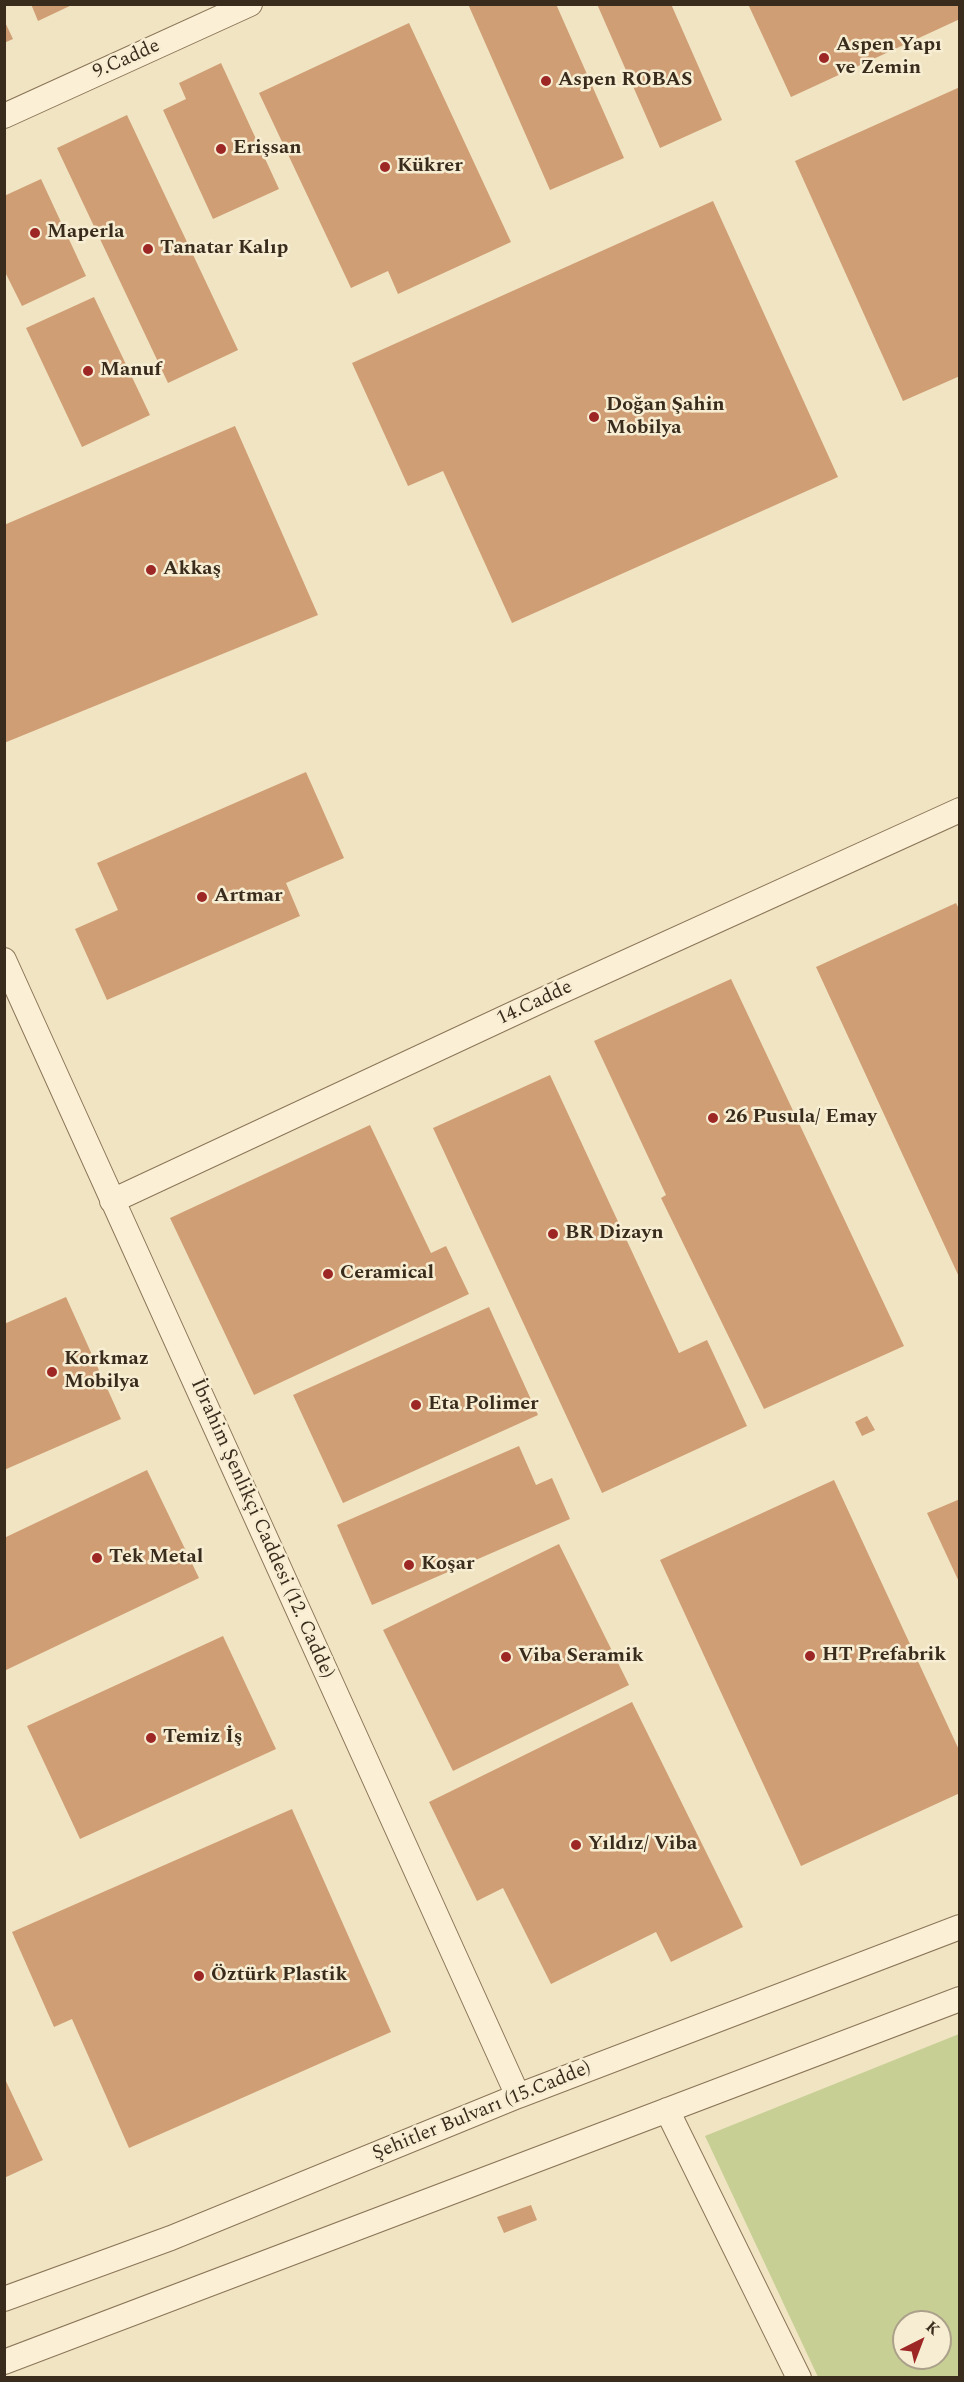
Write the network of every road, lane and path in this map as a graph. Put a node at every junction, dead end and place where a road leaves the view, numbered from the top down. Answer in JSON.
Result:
{"nodes":[{"id":1,"x":250,"y":4,"type":"edge"},
{"id":2,"x":4,"y":116,"type":"edge"},
{"id":3,"x":960,"y":810,"type":"edge"},
{"id":4,"x":4,"y":960,"type":"edge"},
{"id":5,"x":112,"y":1201,"type":"junction"},
{"id":6,"x":960,"y":1927,"type":"edge"},
{"id":7,"x":960,"y":1999,"type":"edge"},
{"id":8,"x":518,"y":2096,"type":"junction"},
{"id":9,"x":667,"y":2110,"type":"junction"},
{"id":10,"x":4,"y":2299,"type":"edge"},
{"id":11,"x":4,"y":2362,"type":"edge"},
{"id":12,"x":799,"y":2378,"type":"edge"}],
"edges":[{"from":1,"to":2,"type":"street","name":"9.Cadde"},
{"from":3,"to":5,"type":"street","name":"14.Cadde"},
{"from":4,"to":5,"type":"street","name":"İbrahim Şenlikçi Caddesi (12. Cadde)"},
{"from":5,"to":8,"type":"street","name":"İbrahim Şenlikçi Caddesi (12. Cadde)"},
{"from":6,"to":8,"type":"street","name":"Şehitler Bulvarı (15.Cadde)"},
{"from":7,"to":9,"type":"street"},
{"from":8,"to":10,"type":"street","name":"Şehitler Bulvarı (15.Cadde)"},
{"from":9,"to":11,"type":"street"},
{"from":9,"to":12,"type":"street"}]}
